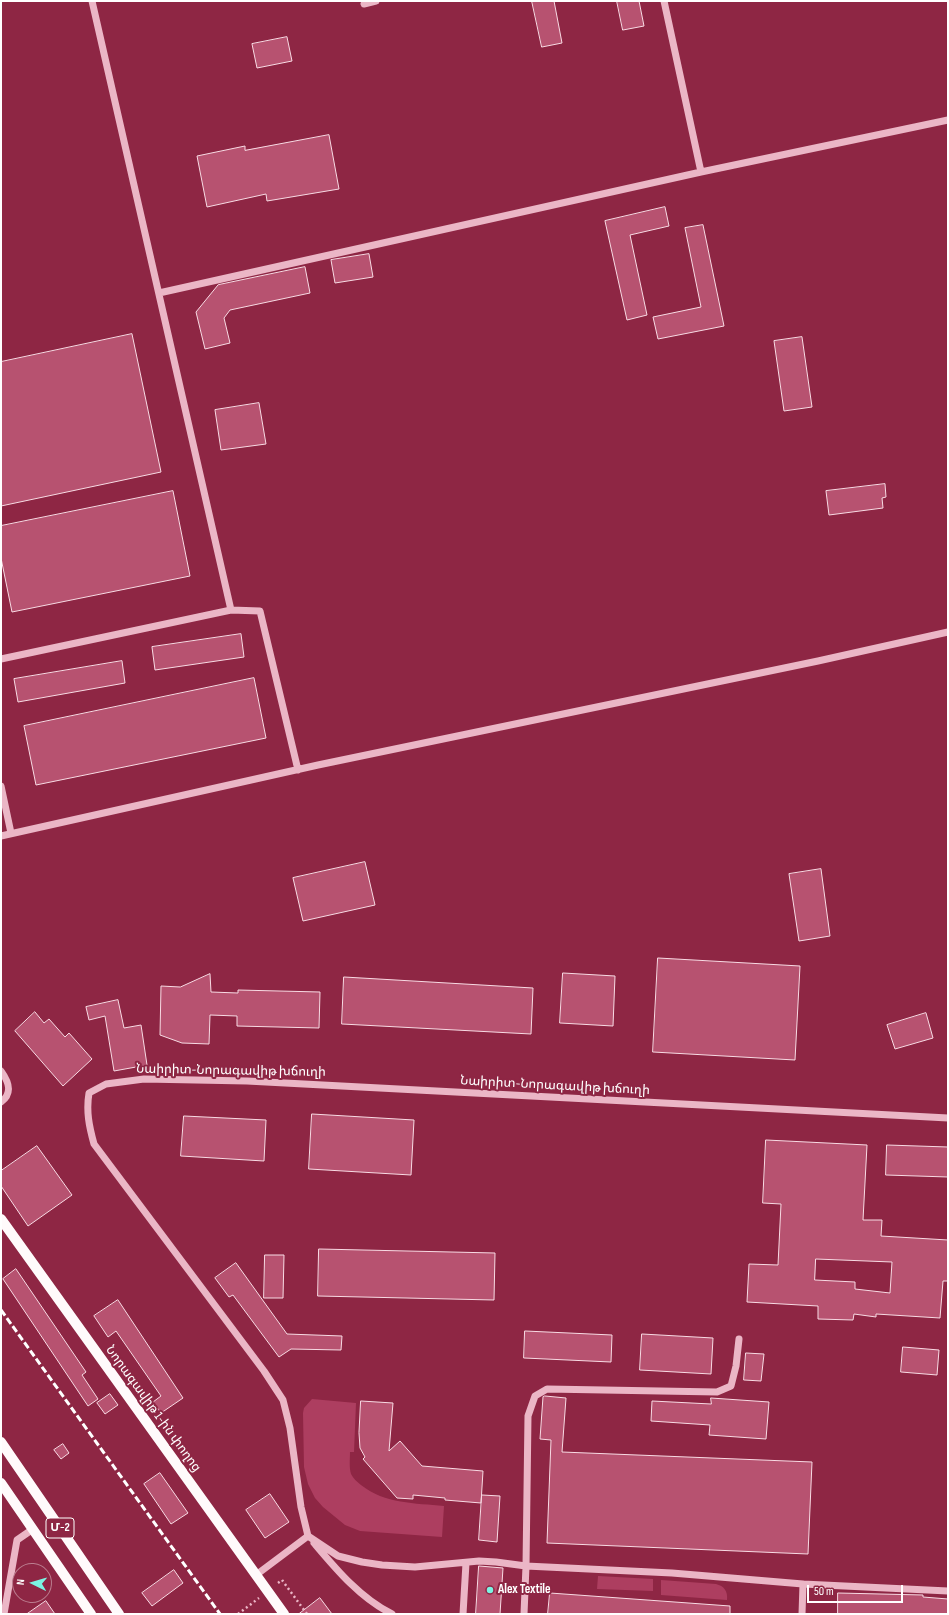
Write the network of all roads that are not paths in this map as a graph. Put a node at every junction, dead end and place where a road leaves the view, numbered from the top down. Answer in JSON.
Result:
{"nodes":[{"id":1,"x":92,"y":1,"type":"edge"},
{"id":2,"x":376,"y":1,"type":"edge"},
{"id":3,"x":664,"y":1,"type":"edge"},
{"id":4,"x":364,"y":4,"type":"dead end"},
{"id":5,"x":948,"y":120,"type":"edge"},
{"id":6,"x":701,"y":172,"type":"junction"},
{"id":7,"x":159,"y":293,"type":"junction"},
{"id":8,"x":231,"y":610,"type":"junction"},
{"id":9,"x":948,"y":632,"type":"edge"},
{"id":10,"x":1,"y":659,"type":"edge"},
{"id":11,"x":298,"y":770,"type":"junction"},
{"id":12,"x":1,"y":786,"type":"edge"},
{"id":13,"x":11,"y":832,"type":"junction"},
{"id":14,"x":1,"y":836,"type":"edge"},
{"id":15,"x":1,"y":1071,"type":"edge"},
{"id":16,"x":1,"y":1102,"type":"edge"},
{"id":17,"x":948,"y":1118,"type":"edge"},
{"id":18,"x":1,"y":1219,"type":"edge"},
{"id":19,"x":739,"y":1339,"type":"dead end"},
{"id":20,"x":1,"y":1442,"type":"edge"},
{"id":21,"x":1,"y":1483,"type":"edge"},
{"id":22,"x":33,"y":1529,"type":"junction"},
{"id":23,"x":308,"y":1536,"type":"junction"},
{"id":24,"x":466,"y":1563,"type":"junction"},
{"id":25,"x":526,"y":1566,"type":"junction"},
{"id":26,"x":256,"y":1575,"type":"junction"},
{"id":27,"x":803,"y":1584,"type":"junction"},
{"id":28,"x":948,"y":1591,"type":"edge"},
{"id":29,"x":4,"y":1614,"type":"edge"},
{"id":30,"x":91,"y":1614,"type":"edge"},
{"id":31,"x":120,"y":1614,"type":"edge"},
{"id":32,"x":284,"y":1614,"type":"edge"},
{"id":33,"x":392,"y":1614,"type":"edge"},
{"id":34,"x":463,"y":1614,"type":"edge"},
{"id":35,"x":524,"y":1614,"type":"edge"},
{"id":36,"x":802,"y":1614,"type":"edge"}],
"edges":[{"from":1,"to":7,"type":"street"},
{"from":2,"to":4,"type":"street"},
{"from":3,"to":6,"type":"street"},
{"from":5,"to":6,"type":"street"},
{"from":6,"to":7,"type":"street"},
{"from":7,"to":8,"type":"street"},
{"from":8,"to":10,"type":"street"},
{"from":8,"to":11,"type":"street"},
{"from":9,"to":11,"type":"street"},
{"from":11,"to":13,"type":"street"},
{"from":12,"to":13,"type":"street"},
{"from":13,"to":14,"type":"street"},
{"from":15,"to":16,"type":"street"},
{"from":17,"to":23,"type":"street","name":"Նաիրիտ-Նորագավիթ խճուղի"},
{"from":18,"to":26,"type":"main road","name":"Նորագավիթ 1-ին փողոց"},
{"from":19,"to":25,"type":"street"},
{"from":20,"to":31,"type":"main road","number":"Մ-2"},
{"from":21,"to":22,"type":"main road","number":"Մ-2"},
{"from":22,"to":29,"type":"street"},
{"from":22,"to":30,"type":"main road","number":"Մ-2"},
{"from":23,"to":24,"type":"street"},
{"from":23,"to":26,"type":"street"},
{"from":23,"to":33,"type":"street"},
{"from":24,"to":25,"type":"street"},
{"from":24,"to":34,"type":"street"},
{"from":25,"to":27,"type":"street"},
{"from":25,"to":35,"type":"street"},
{"from":26,"to":32,"type":"main road","name":"Նորագավիթ 1-ին փողոց"},
{"from":27,"to":28,"type":"street"},
{"from":27,"to":36,"type":"street"}]}
